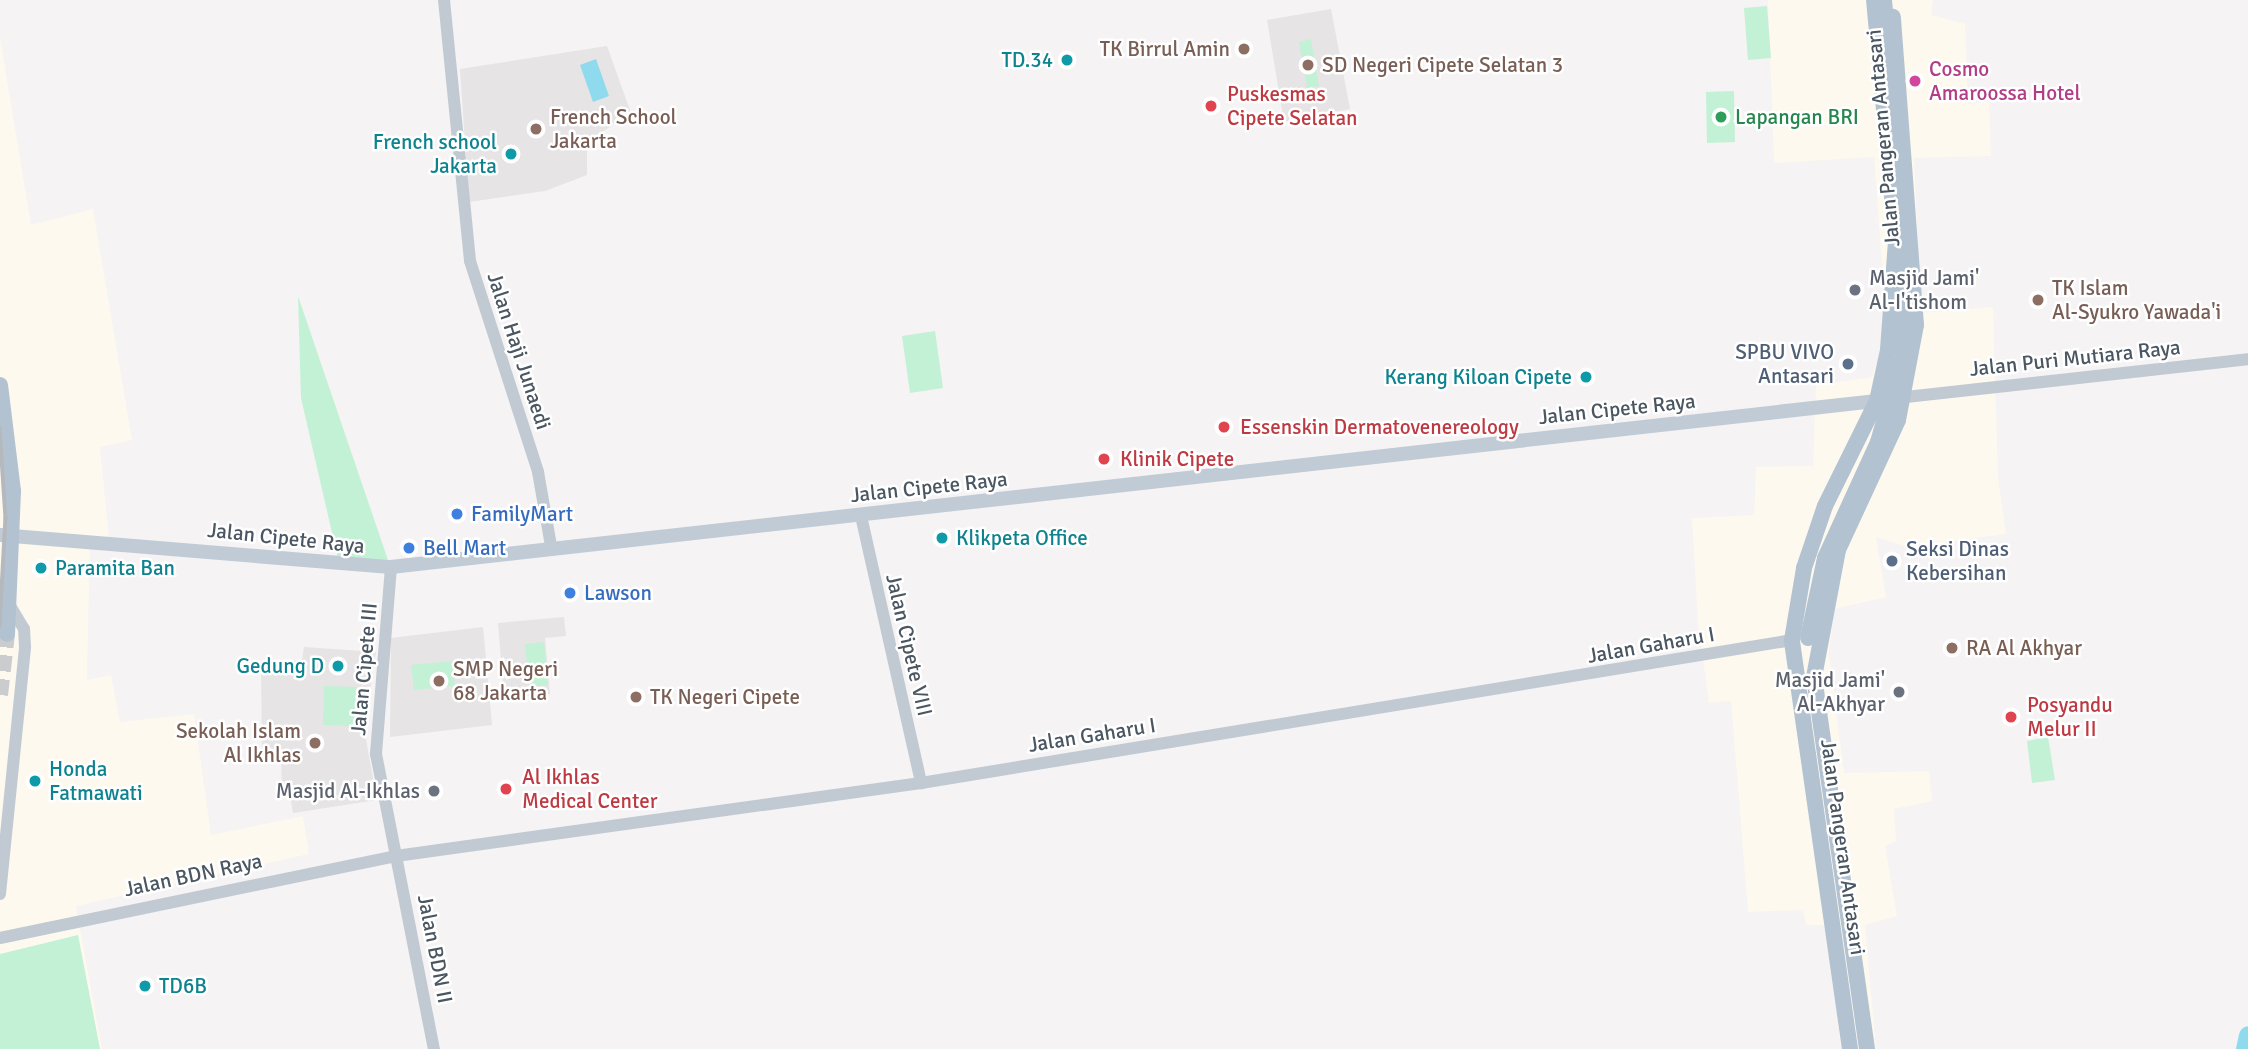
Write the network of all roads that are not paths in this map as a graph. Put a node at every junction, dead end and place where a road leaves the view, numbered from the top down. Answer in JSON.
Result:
{"nodes":[{"id":1,"x":444,"y":0,"type":"edge"},
{"id":2,"x":1863,"y":0,"type":"edge"},
{"id":3,"x":1874,"y":0,"type":"edge"},
{"id":4,"x":1884,"y":0,"type":"edge"},
{"id":5,"x":1892,"y":0,"type":"edge"},
{"id":6,"x":1895,"y":266,"type":"junction"},
{"id":7,"x":2248,"y":359,"type":"edge"},
{"id":8,"x":0,"y":385,"type":"edge"},
{"id":9,"x":1873,"y":397,"type":"junction"},
{"id":10,"x":1906,"y":397,"type":"junction"},
{"id":11,"x":861,"y":516,"type":"junction"},
{"id":12,"x":7,"y":536,"type":"edge"},
{"id":13,"x":551,"y":545,"type":"junction"},
{"id":14,"x":391,"y":567,"type":"junction"},
{"id":15,"x":9,"y":604,"type":"junction"},
{"id":16,"x":7,"y":634,"type":"dead end"},
{"id":17,"x":1800,"y":639,"type":"junction"},
{"id":18,"x":1814,"y":677,"type":"junction"},
{"id":19,"x":921,"y":783,"type":"junction"},
{"id":20,"x":396,"y":856,"type":"junction"},
{"id":21,"x":0,"y":894,"type":"edge"},
{"id":22,"x":0,"y":938,"type":"edge"},
{"id":23,"x":434,"y":1049,"type":"edge"},
{"id":24,"x":1850,"y":1049,"type":"edge"},
{"id":25,"x":1867,"y":1049,"type":"edge"}],
"edges":[{"from":1,"to":13,"type":"street","name":"Jalan Haji Junaedi"},
{"from":2,"to":6,"type":"main road","name":"Jalan Pangeran Antasari"},
{"from":3,"to":6,"type":"main road"},
{"from":4,"to":17,"type":"main road","bridge":true},
{"from":5,"to":10,"type":"main road","name":"Jalan Pangeran Antasari"},
{"from":6,"to":9,"type":"main road","name":"Jalan Pangeran Antasari"},
{"from":7,"to":10,"type":"street","name":"Jalan Puri Mutiara Raya"},
{"from":8,"to":12,"type":"main road"},
{"from":9,"to":10,"type":"main road","name":"Jalan Cipete Raya"},
{"from":9,"to":11,"type":"main road","name":"Jalan Cipete Raya"},
{"from":9,"to":17,"type":"main road","name":"Jalan Pangeran Antasari"},
{"from":10,"to":18,"type":"main road","name":"Jalan Pangeran Antasari"},
{"from":11,"to":13,"type":"main road","name":"Jalan Cipete Raya"},
{"from":11,"to":19,"type":"street","name":"Jalan Cipete VIII"},
{"from":12,"to":14,"type":"main road","name":"Jalan Cipete Raya"},
{"from":12,"to":15,"type":"main road"},
{"from":13,"to":14,"type":"main road","name":"Jalan Cipete Raya"},
{"from":14,"to":20,"type":"street","name":"Jalan Cipete III"},
{"from":15,"to":16,"type":"main road"},
{"from":15,"to":21,"type":"street"},
{"from":17,"to":18,"type":"main road"},
{"from":17,"to":19,"type":"street","name":"Jalan Gaharu I"},
{"from":17,"to":24,"type":"main road","name":"Jalan Pangeran Antasari"},
{"from":18,"to":25,"type":"main road","name":"Jalan Pangeran Antasari"},
{"from":19,"to":20,"type":"street","name":"Jalan Gaharu I"},
{"from":20,"to":22,"type":"street","name":"Jalan BDN Raya"},
{"from":20,"to":23,"type":"street","name":"Jalan BDN II"}]}
